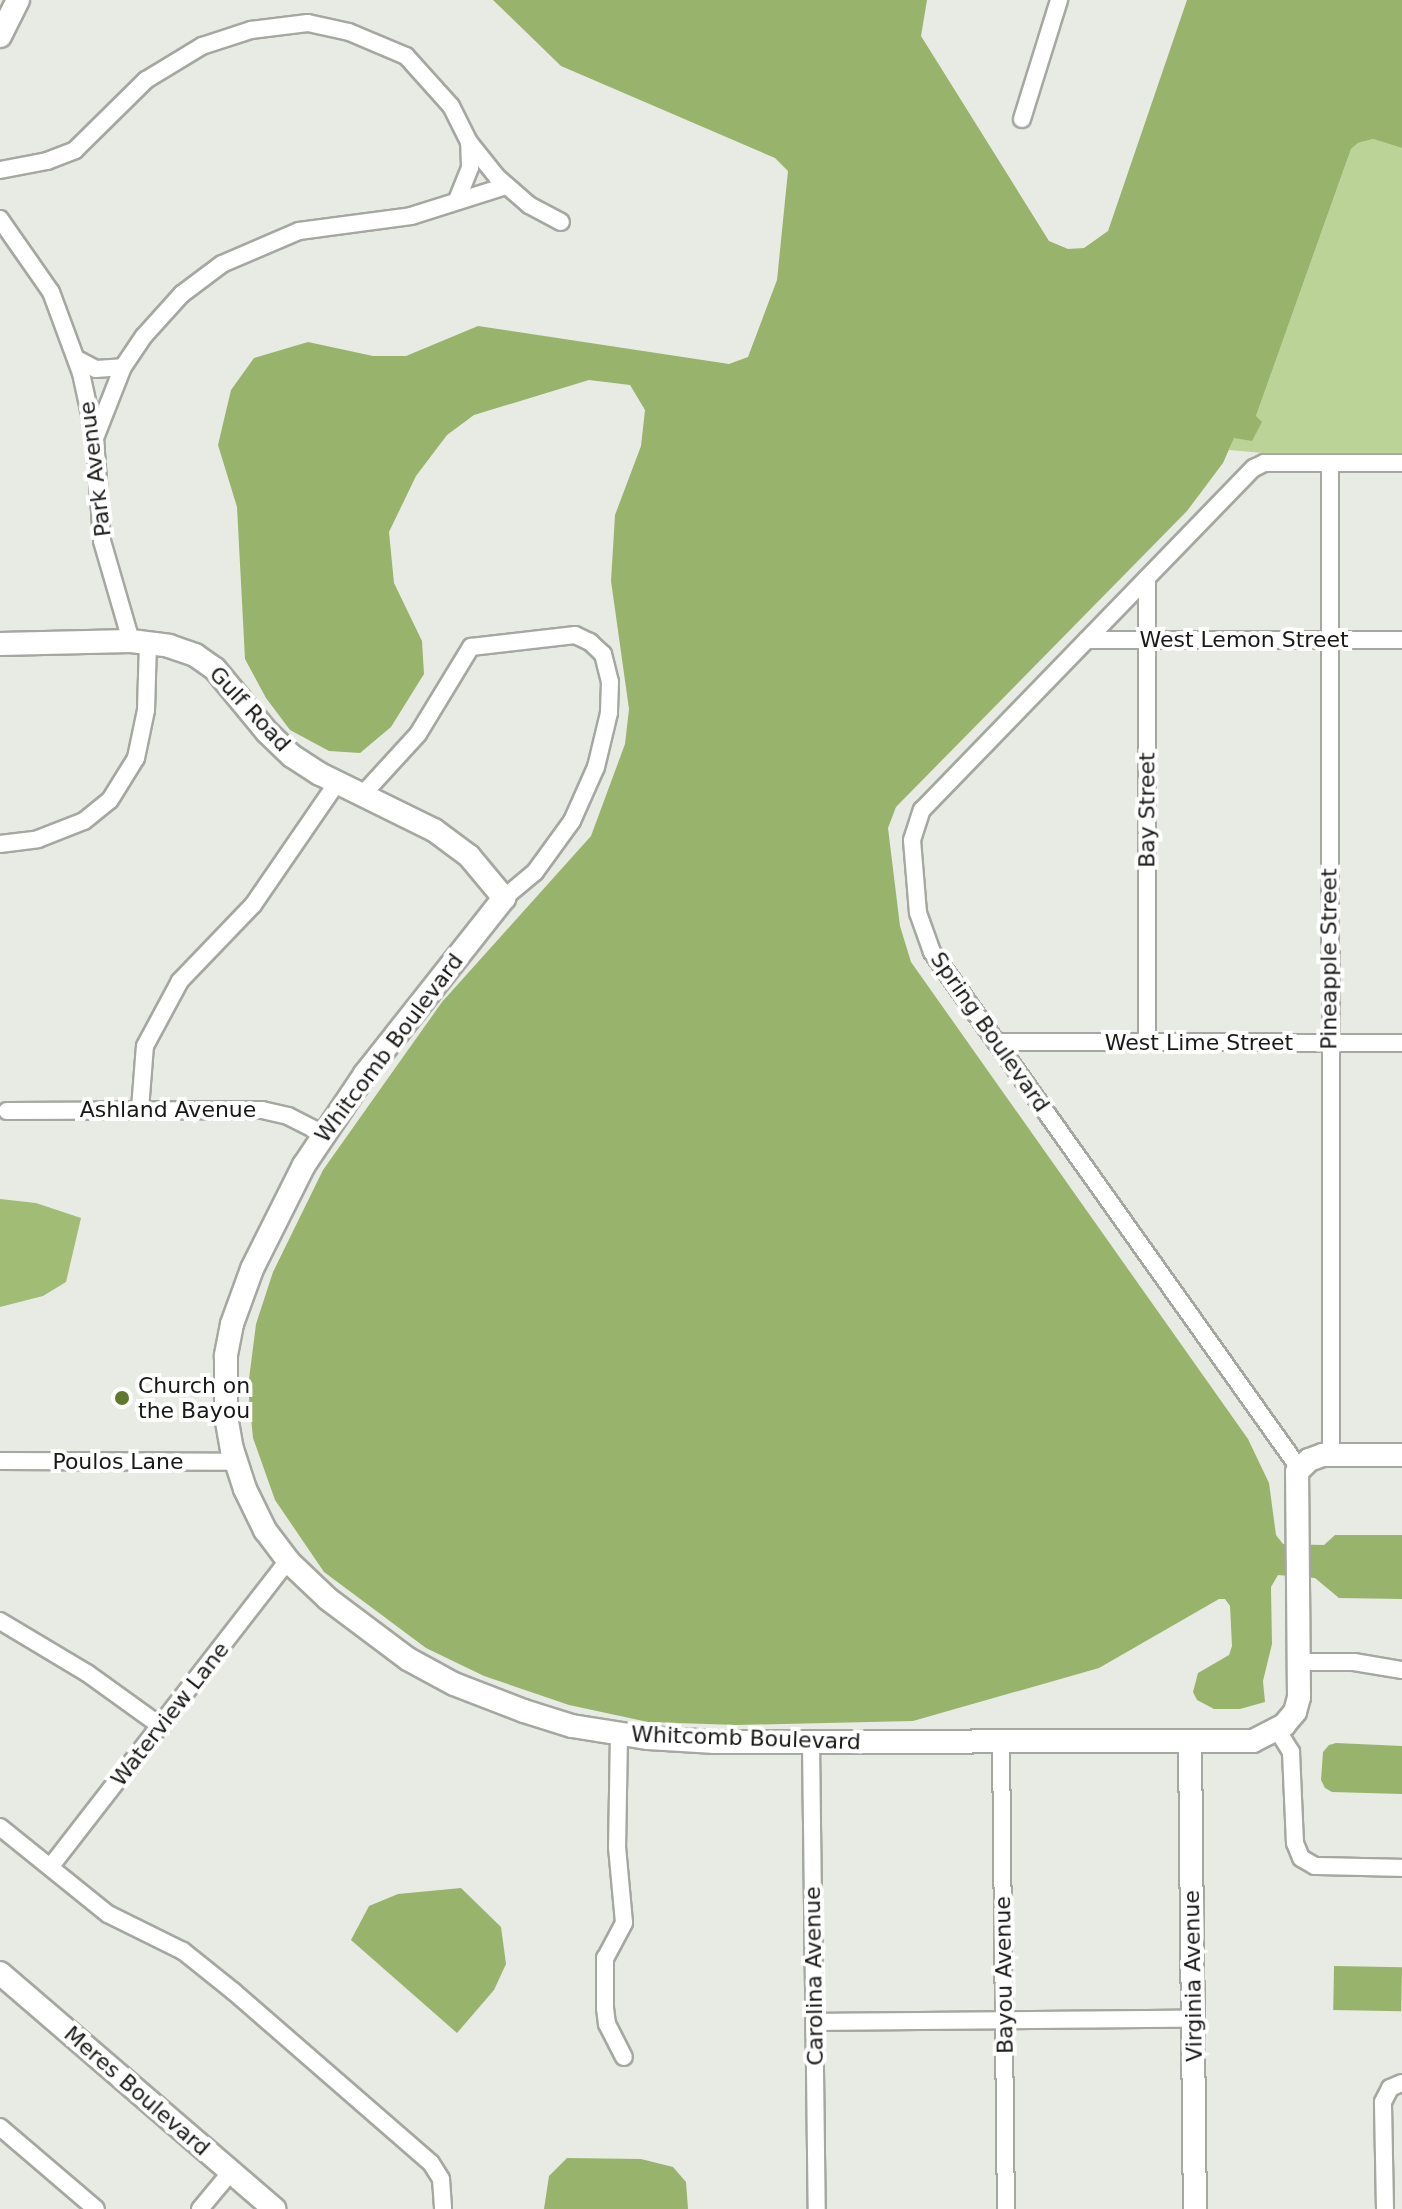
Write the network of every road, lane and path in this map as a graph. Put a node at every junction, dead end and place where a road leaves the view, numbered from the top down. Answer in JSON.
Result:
{"nodes":[{"id":1,"x":18,"y":0,"type":"edge"},
{"id":2,"x":1059,"y":0,"type":"edge"},
{"id":3,"x":0,"y":36,"type":"edge"},
{"id":4,"x":1022,"y":119,"type":"dead end"},
{"id":5,"x":469,"y":142,"type":"junction"},
{"id":6,"x":0,"y":170,"type":"edge"},
{"id":7,"x":506,"y":186,"type":"junction"},
{"id":8,"x":457,"y":200,"type":"junction"},
{"id":9,"x":0,"y":219,"type":"edge"},
{"id":10,"x":561,"y":222,"type":"dead end"},
{"id":11,"x":77,"y":359,"type":"junction"},
{"id":12,"x":123,"y":367,"type":"junction"},
{"id":13,"x":95,"y":438,"type":"junction"},
{"id":14,"x":1330,"y":463,"type":"junction"},
{"id":15,"x":1402,"y":463,"type":"edge"},
{"id":16,"x":1147,"y":578,"type":"junction"},
{"id":17,"x":1087,"y":640,"type":"junction"},
{"id":18,"x":1147,"y":640,"type":"junction"},
{"id":19,"x":1329,"y":640,"type":"junction"},
{"id":20,"x":1402,"y":640,"type":"edge"},
{"id":21,"x":140,"y":642,"type":"junction"},
{"id":22,"x":0,"y":644,"type":"edge"},
{"id":23,"x":337,"y":783,"type":"junction"},
{"id":24,"x":364,"y":793,"type":"junction"},
{"id":25,"x":0,"y":844,"type":"edge"},
{"id":26,"x":504,"y":898,"type":"junction"},
{"id":27,"x":996,"y":1042,"type":"junction"},
{"id":28,"x":1147,"y":1042,"type":"junction"},
{"id":29,"x":1330,"y":1043,"type":"junction"},
{"id":30,"x":1402,"y":1043,"type":"edge"},
{"id":31,"x":140,"y":1109,"type":"junction"},
{"id":32,"x":7,"y":1111,"type":"dead end"},
{"id":33,"x":323,"y":1134,"type":"junction"},
{"id":34,"x":1331,"y":1455,"type":"junction"},
{"id":35,"x":1402,"y":1455,"type":"edge"},
{"id":36,"x":0,"y":1461,"type":"edge"},
{"id":37,"x":235,"y":1462,"type":"junction"},
{"id":38,"x":1299,"y":1468,"type":"junction"},
{"id":39,"x":288,"y":1561,"type":"junction"},
{"id":40,"x":0,"y":1621,"type":"edge"},
{"id":41,"x":1300,"y":1662,"type":"junction"},
{"id":42,"x":1402,"y":1670,"type":"edge"},
{"id":43,"x":162,"y":1727,"type":"junction"},
{"id":44,"x":1278,"y":1731,"type":"junction"},
{"id":45,"x":619,"y":1735,"type":"junction"},
{"id":46,"x":811,"y":1742,"type":"junction"},
{"id":47,"x":1001,"y":1742,"type":"junction"},
{"id":48,"x":1190,"y":1742,"type":"junction"},
{"id":49,"x":0,"y":1827,"type":"edge"},
{"id":50,"x":51,"y":1866,"type":"junction"},
{"id":51,"x":1402,"y":1868,"type":"edge"},
{"id":52,"x":0,"y":1973,"type":"edge"},
{"id":53,"x":1194,"y":2019,"type":"junction"},
{"id":54,"x":1004,"y":2020,"type":"junction"},
{"id":55,"x":815,"y":2022,"type":"junction"},
{"id":56,"x":624,"y":2057,"type":"dead end"},
{"id":57,"x":1402,"y":2083,"type":"edge"},
{"id":58,"x":0,"y":2127,"type":"edge"},
{"id":59,"x":230,"y":2173,"type":"junction"},
{"id":60,"x":96,"y":2209,"type":"edge"},
{"id":61,"x":200,"y":2209,"type":"edge"},
{"id":62,"x":274,"y":2209,"type":"edge"},
{"id":63,"x":443,"y":2209,"type":"edge"},
{"id":64,"x":817,"y":2209,"type":"edge"},
{"id":65,"x":1006,"y":2209,"type":"edge"},
{"id":66,"x":1195,"y":2209,"type":"edge"},
{"id":67,"x":1385,"y":2209,"type":"edge"}],
"edges":[{"from":1,"to":3,"type":"street"},
{"from":2,"to":4,"type":"street"},
{"from":5,"to":6,"type":"street"},
{"from":5,"to":7,"type":"street"},
{"from":5,"to":8,"type":"street"},
{"from":7,"to":8,"type":"street"},
{"from":7,"to":10,"type":"street"},
{"from":8,"to":12,"type":"street"},
{"from":9,"to":11,"type":"street","name":"Park Avenue"},
{"from":11,"to":12,"type":"street"},
{"from":11,"to":13,"type":"street","name":"Park Avenue"},
{"from":12,"to":13,"type":"street"},
{"from":13,"to":21,"type":"street","name":"Park Avenue"},
{"from":14,"to":15,"type":"street","name":"Spring Boulevard"},
{"from":14,"to":16,"type":"street","name":"Spring Boulevard"},
{"from":14,"to":19,"type":"street","name":"Pineapple Street"},
{"from":16,"to":17,"type":"street","name":"Spring Boulevard"},
{"from":16,"to":18,"type":"street","name":"Bay Street"},
{"from":17,"to":18,"type":"street","name":"West Lemon Street"},
{"from":17,"to":27,"type":"street","name":"Spring Boulevard"},
{"from":18,"to":19,"type":"street","name":"West Lemon Street"},
{"from":18,"to":28,"type":"street","name":"Bay Street"},
{"from":19,"to":20,"type":"street","name":"West Lemon Street"},
{"from":19,"to":29,"type":"street","name":"Pineapple Street"},
{"from":21,"to":22,"type":"street","name":"Gulf Road"},
{"from":21,"to":23,"type":"street","name":"Gulf Road"},
{"from":21,"to":25,"type":"street","name":"Park Avenue"},
{"from":23,"to":24,"type":"street","name":"Gulf Road"},
{"from":23,"to":31,"type":"street"},
{"from":24,"to":26,"type":"street","name":"Gulf Road"},
{"from":24,"to":26,"type":"street","name":"Whitcomb Boulevard"},
{"from":26,"to":33,"type":"street","name":"Whitcomb Boulevard"},
{"from":27,"to":28,"type":"street","name":"West Lime Street"},
{"from":27,"to":38,"type":"street","name":"Spring Boulevard"},
{"from":28,"to":29,"type":"street","name":"West Lime Street"},
{"from":29,"to":30,"type":"street","name":"West Lime Street"},
{"from":29,"to":34,"type":"street","name":"Pineapple Street"},
{"from":31,"to":32,"type":"street","name":"Ashland Avenue"},
{"from":31,"to":33,"type":"street","name":"Ashland Avenue"},
{"from":33,"to":37,"type":"street","name":"Whitcomb Boulevard"},
{"from":34,"to":35,"type":"street"},
{"from":34,"to":38,"type":"street"},
{"from":36,"to":37,"type":"street","name":"Poulos Lane"},
{"from":37,"to":39,"type":"street","name":"Whitcomb Boulevard"},
{"from":38,"to":41,"type":"street"},
{"from":39,"to":43,"type":"street","name":"Waterview Lane"},
{"from":39,"to":45,"type":"street","name":"Whitcomb Boulevard"},
{"from":40,"to":43,"type":"street"},
{"from":41,"to":42,"type":"street"},
{"from":41,"to":44,"type":"street"},
{"from":43,"to":50,"type":"street","name":"Waterview Lane"},
{"from":44,"to":48,"type":"street","name":"Whitcomb Boulevard"},
{"from":44,"to":51,"type":"street"},
{"from":45,"to":46,"type":"street","name":"Whitcomb Boulevard"},
{"from":45,"to":56,"type":"street"},
{"from":46,"to":47,"type":"street","name":"Whitcomb Boulevard"},
{"from":46,"to":55,"type":"street","name":"Carolina Avenue"},
{"from":47,"to":48,"type":"street","name":"Whitcomb Boulevard"},
{"from":47,"to":54,"type":"street","name":"Bayou Avenue"},
{"from":48,"to":53,"type":"street","name":"Virginia Avenue"},
{"from":49,"to":50,"type":"street"},
{"from":50,"to":63,"type":"street"},
{"from":52,"to":59,"type":"street","name":"Meres Boulevard"},
{"from":53,"to":54,"type":"street"},
{"from":53,"to":66,"type":"street","name":"Virginia Avenue"},
{"from":54,"to":55,"type":"street"},
{"from":54,"to":65,"type":"street","name":"Bayou Avenue"},
{"from":55,"to":64,"type":"street","name":"Carolina Avenue"},
{"from":57,"to":67,"type":"street"},
{"from":58,"to":60,"type":"street"},
{"from":59,"to":61,"type":"street"},
{"from":59,"to":62,"type":"street","name":"Meres Boulevard"}]}
